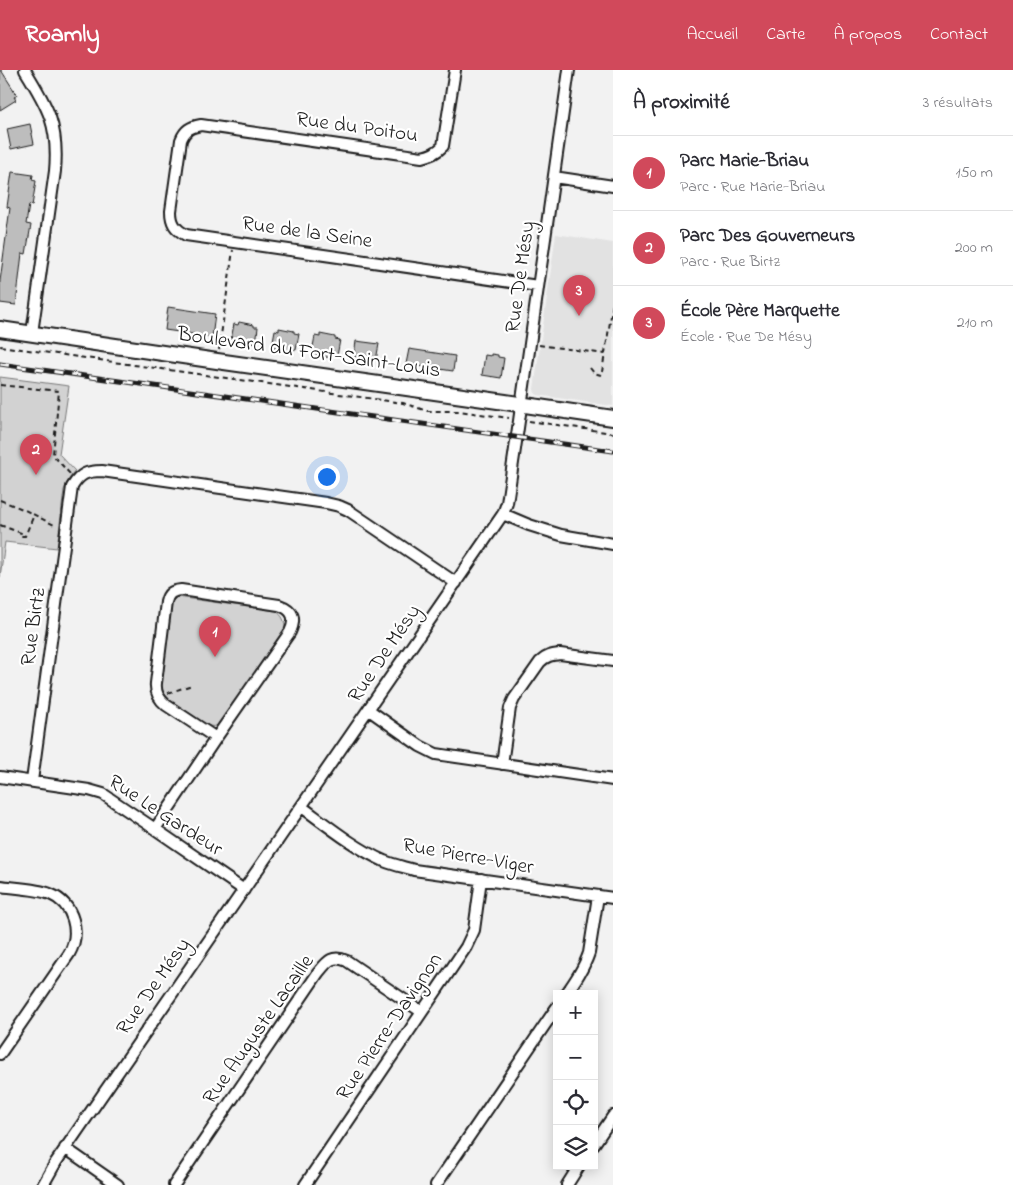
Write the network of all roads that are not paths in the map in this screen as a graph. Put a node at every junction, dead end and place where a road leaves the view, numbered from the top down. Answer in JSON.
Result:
{"nodes":[{"id":1,"x":25,"y":70,"type":"edge"},
{"id":2,"x":454,"y":70,"type":"edge"},
{"id":3,"x":569,"y":70,"type":"edge"},
{"id":4,"x":188,"y":129,"type":"joint"},
{"id":5,"x":554,"y":176,"type":"junction"},
{"id":6,"x":613,"y":186,"type":"edge"},
{"id":7,"x":538,"y":286,"type":"junction"},
{"id":8,"x":0,"y":329,"type":"edge"},
{"id":9,"x":32,"y":333,"type":"junction"},
{"id":10,"x":522,"y":405,"type":"junction"},
{"id":11,"x":613,"y":418,"type":"edge"},
{"id":12,"x":503,"y":514,"type":"junction"},
{"id":13,"x":613,"y":544,"type":"edge"},
{"id":14,"x":456,"y":583,"type":"junction"},
{"id":15,"x":613,"y":662,"type":"edge"},
{"id":16,"x":369,"y":710,"type":"junction"},
{"id":17,"x":216,"y":738,"type":"junction"},
{"id":18,"x":502,"y":764,"type":"junction"},
{"id":19,"x":0,"y":777,"type":"edge"},
{"id":20,"x":613,"y":780,"type":"edge"},
{"id":21,"x":32,"y":781,"type":"junction"},
{"id":22,"x":302,"y":807,"type":"junction"},
{"id":23,"x":156,"y":829,"type":"junction"},
{"id":24,"x":481,"y":879,"type":"junction"},
{"id":25,"x":0,"y":886,"type":"edge"},
{"id":26,"x":244,"y":890,"type":"junction"},
{"id":27,"x":598,"y":896,"type":"junction"},
{"id":28,"x":613,"y":898,"type":"edge"},
{"id":29,"x":569,"y":990,"type":"edge"},
{"id":30,"x":422,"y":1012,"type":"junction"},
{"id":31,"x":553,"y":1013,"type":"edge"},
{"id":32,"x":0,"y":1054,"type":"edge"},
{"id":33,"x":613,"y":1116,"type":"edge"},
{"id":34,"x":598,"y":1138,"type":"edge"},
{"id":35,"x":65,"y":1148,"type":"junction"},
{"id":36,"x":576,"y":1170,"type":"edge"},
{"id":37,"x":43,"y":1185,"type":"edge"},
{"id":38,"x":118,"y":1185,"type":"edge"},
{"id":39,"x":174,"y":1185,"type":"edge"},
{"id":40,"x":305,"y":1185,"type":"edge"},
{"id":41,"x":436,"y":1185,"type":"edge"},
{"id":42,"x":567,"y":1185,"type":"edge"}],
"edges":[{"from":1,"to":9,"type":"street"},
{"from":2,"to":4,"type":"street","name":"Rue du Poitou"},
{"from":3,"to":5,"type":"street","name":"Rue De Mésy"},
{"from":4,"to":7,"type":"street","name":"Rue de la Seine"},
{"from":5,"to":6,"type":"street"},
{"from":5,"to":7,"type":"street","name":"Rue De Mésy"},
{"from":7,"to":10,"type":"street","name":"Rue De Mésy"},
{"from":8,"to":9,"type":"street","name":"Boulevard du Fort-Saint-Louis"},
{"from":9,"to":10,"type":"street","name":"Boulevard du Fort-Saint-Louis"},
{"from":10,"to":11,"type":"street","name":"Boulevard du Fort-Saint-Louis"},
{"from":10,"to":12,"type":"street","name":"Rue De Mésy"},
{"from":12,"to":13,"type":"street"},
{"from":12,"to":14,"type":"street","name":"Rue De Mésy"},
{"from":14,"to":16,"type":"street","name":"Rue De Mésy"},
{"from":14,"to":21,"type":"street","name":"Rue Birtz"},
{"from":15,"to":18,"type":"street"},
{"from":16,"to":18,"type":"street"},
{"from":16,"to":22,"type":"street","name":"Rue De Mésy"},
{"from":17,"to":17,"type":"street"},
{"from":17,"to":23,"type":"street"},
{"from":18,"to":20,"type":"street"},
{"from":19,"to":21,"type":"street","name":"Rue Le Gardeur"},
{"from":21,"to":23,"type":"street","name":"Rue Le Gardeur"},
{"from":22,"to":24,"type":"street","name":"Rue Pierre-Viger"},
{"from":22,"to":26,"type":"street","name":"Rue De Mésy"},
{"from":23,"to":26,"type":"street","name":"Rue Le Gardeur"},
{"from":24,"to":27,"type":"street","name":"Rue Pierre-Viger"},
{"from":24,"to":30,"type":"street","name":"Rue Pierre-Davignon"},
{"from":25,"to":32,"type":"street"},
{"from":26,"to":35,"type":"street","name":"Rue De Mésy"},
{"from":27,"to":28,"type":"street","name":"Rue Pierre-Viger"},
{"from":27,"to":29,"type":"street"},
{"from":30,"to":39,"type":"street","name":"Rue Auguste Lacaille"},
{"from":30,"to":40,"type":"street","name":"Rue Pierre-Davignon"},
{"from":31,"to":41,"type":"street"},
{"from":33,"to":34,"type":"street"},
{"from":35,"to":37,"type":"street","name":"Rue De Mésy"},
{"from":35,"to":38,"type":"street"},
{"from":36,"to":42,"type":"street"}]}
